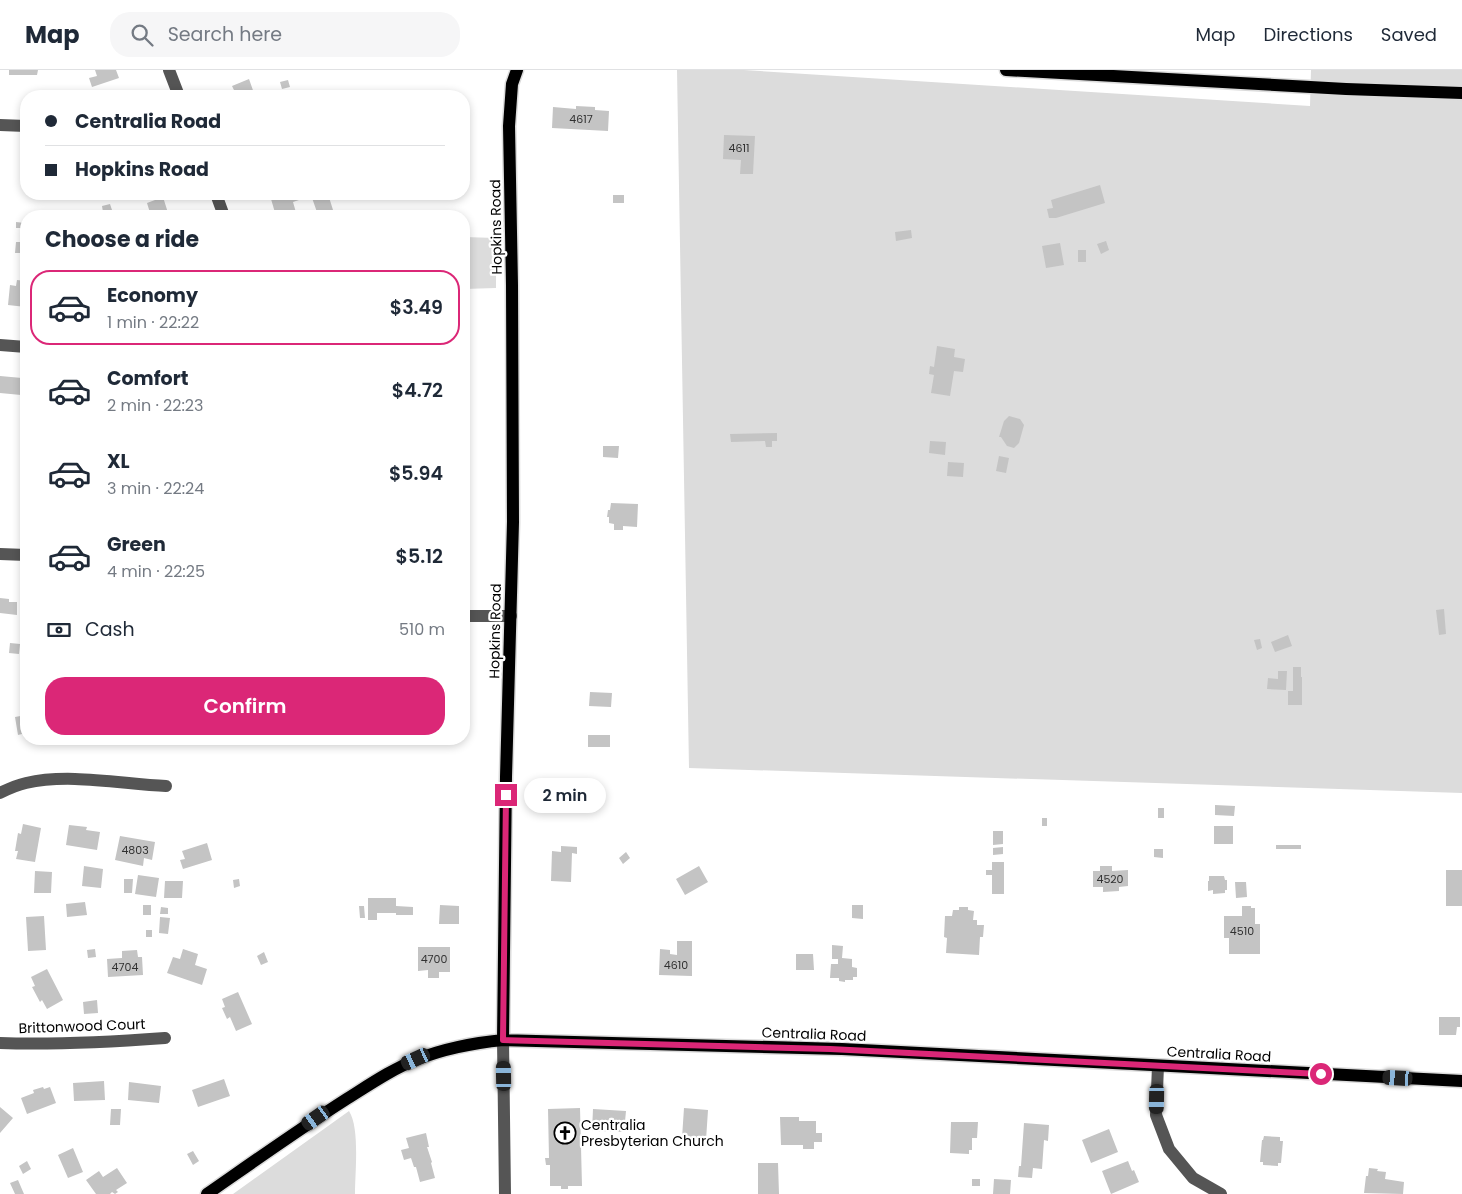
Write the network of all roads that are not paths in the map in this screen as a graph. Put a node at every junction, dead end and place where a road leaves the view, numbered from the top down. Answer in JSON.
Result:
{"nodes":[{"id":1,"x":169,"y":70,"type":"edge"},
{"id":2,"x":517,"y":70,"type":"edge"},
{"id":3,"x":1006,"y":70,"type":"edge"},
{"id":4,"x":173,"y":90,"type":"edge"},
{"id":5,"x":1462,"y":94,"type":"edge"},
{"id":6,"x":0,"y":125,"type":"edge"},
{"id":7,"x":20,"y":126,"type":"edge"},
{"id":8,"x":0,"y":345,"type":"edge"},
{"id":9,"x":20,"y":347,"type":"edge"},
{"id":10,"x":0,"y":554,"type":"edge"},
{"id":11,"x":20,"y":555,"type":"edge"},
{"id":12,"x":470,"y":616,"type":"edge"},
{"id":13,"x":511,"y":616,"type":"junction"},
{"id":14,"x":166,"y":786,"type":"dead end"},
{"id":15,"x":0,"y":792,"type":"edge"},
{"id":16,"x":165,"y":1038,"type":"dead end"},
{"id":17,"x":503,"y":1040,"type":"junction"},
{"id":18,"x":0,"y":1043,"type":"edge"},
{"id":19,"x":1158,"y":1066,"type":"junction"},
{"id":20,"x":1462,"y":1081,"type":"edge"},
{"id":21,"x":207,"y":1194,"type":"edge"},
{"id":22,"x":505,"y":1194,"type":"edge"},
{"id":23,"x":1221,"y":1194,"type":"edge"}],
"edges":[{"from":1,"to":4,"type":"street"},
{"from":2,"to":13,"type":"main road","name":"Hopkins Road"},
{"from":3,"to":5,"type":"main road"},
{"from":6,"to":7,"type":"street"},
{"from":8,"to":9,"type":"street"},
{"from":10,"to":11,"type":"street"},
{"from":12,"to":13,"type":"street"},
{"from":13,"to":17,"type":"main road","name":"Hopkins Road"},
{"from":14,"to":15,"type":"street"},
{"from":16,"to":18,"type":"street","name":"Brittonwood Court"},
{"from":17,"to":19,"type":"main road","name":"Centralia Road"},
{"from":17,"to":21,"type":"main road","name":"Centralia Road"},
{"from":17,"to":22,"type":"street","name":"Hopkins Road"},
{"from":19,"to":20,"type":"main road","name":"Centralia Road"},
{"from":19,"to":23,"type":"street"}]}
